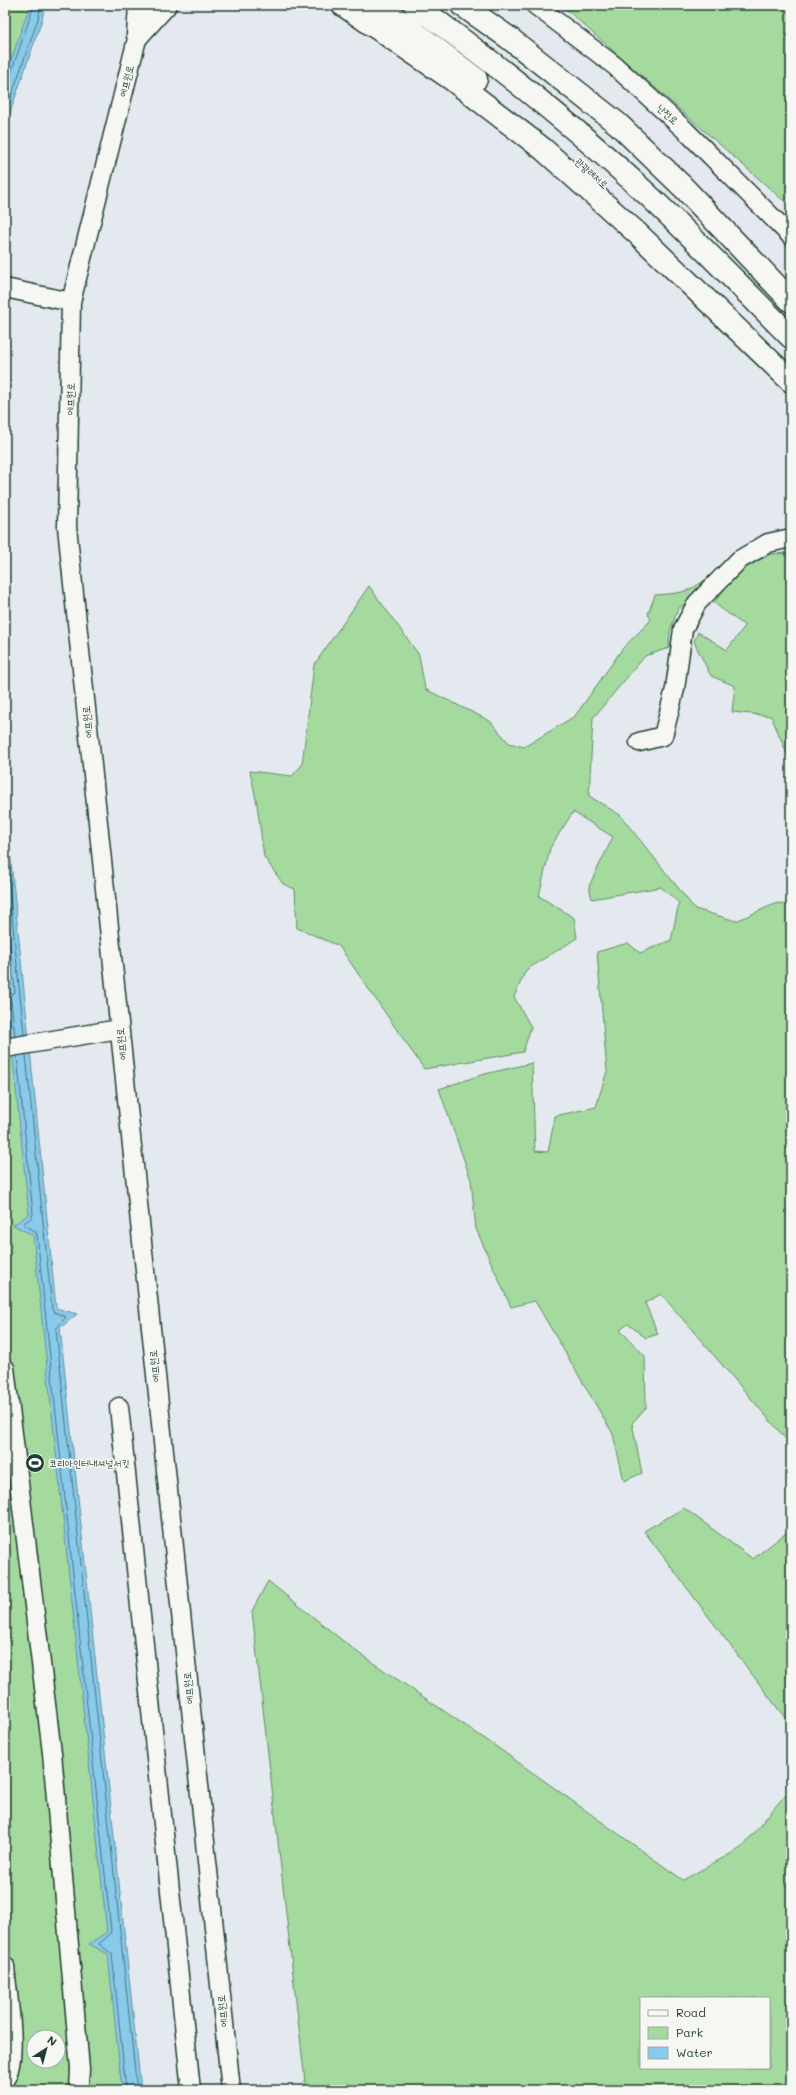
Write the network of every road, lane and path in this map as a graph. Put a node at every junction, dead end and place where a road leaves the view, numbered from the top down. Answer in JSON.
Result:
{"nodes":[{"id":1,"x":140,"y":5,"type":"edge"},
{"id":2,"x":149,"y":5,"type":"edge"},
{"id":3,"x":165,"y":5,"type":"edge"},
{"id":4,"x":343,"y":5,"type":"edge"},
{"id":5,"x":375,"y":5,"type":"edge"},
{"id":6,"x":415,"y":5,"type":"edge"},
{"id":7,"x":462,"y":5,"type":"edge"},
{"id":8,"x":535,"y":5,"type":"edge"},
{"id":9,"x":138,"y":35,"type":"junction"},
{"id":10,"x":791,"y":236,"type":"edge"},
{"id":11,"x":759,"y":267,"type":"junction"},
{"id":12,"x":791,"y":281,"type":"edge"},
{"id":13,"x":5,"y":288,"type":"edge"},
{"id":14,"x":791,"y":300,"type":"edge"},
{"id":15,"x":71,"y":302,"type":"junction"},
{"id":16,"x":791,"y":336,"type":"edge"},
{"id":17,"x":791,"y":362,"type":"edge"},
{"id":18,"x":791,"y":381,"type":"edge"},
{"id":19,"x":791,"y":538,"type":"edge"},
{"id":20,"x":639,"y":742,"type":"dead end"},
{"id":21,"x":119,"y":1029,"type":"junction"},
{"id":22,"x":5,"y":1048,"type":"edge"},
{"id":23,"x":5,"y":1368,"type":"edge"},
{"id":24,"x":119,"y":1407,"type":"dead end"},
{"id":25,"x":5,"y":1966,"type":"edge"},
{"id":26,"x":5,"y":2079,"type":"edge"},
{"id":27,"x":79,"y":2090,"type":"edge"},
{"id":28,"x":191,"y":2090,"type":"edge"},
{"id":29,"x":231,"y":2090,"type":"edge"}],
"edges":[{"from":1,"to":9,"type":"highway"},
{"from":2,"to":9,"type":"street","name":"에프원로"},
{"from":3,"to":9,"type":"highway"},
{"from":4,"to":18,"type":"highway"},
{"from":5,"to":17,"type":"highway","name":"관광레저로"},
{"from":6,"to":16,"type":"highway","name":"관광레저로"},
{"from":7,"to":11,"type":"highway"},
{"from":8,"to":10,"type":"street","name":"난전로"},
{"from":9,"to":15,"type":"street","name":"에프원로"},
{"from":11,"to":12,"type":"highway"},
{"from":11,"to":14,"type":"highway"},
{"from":13,"to":15,"type":"street"},
{"from":15,"to":21,"type":"street","name":"에프원로"},
{"from":19,"to":20,"type":"street"},
{"from":21,"to":22,"type":"street"},
{"from":21,"to":29,"type":"street","name":"에프원로"},
{"from":23,"to":27,"type":"street"},
{"from":24,"to":28,"type":"street"},
{"from":25,"to":26,"type":"street"}]}
